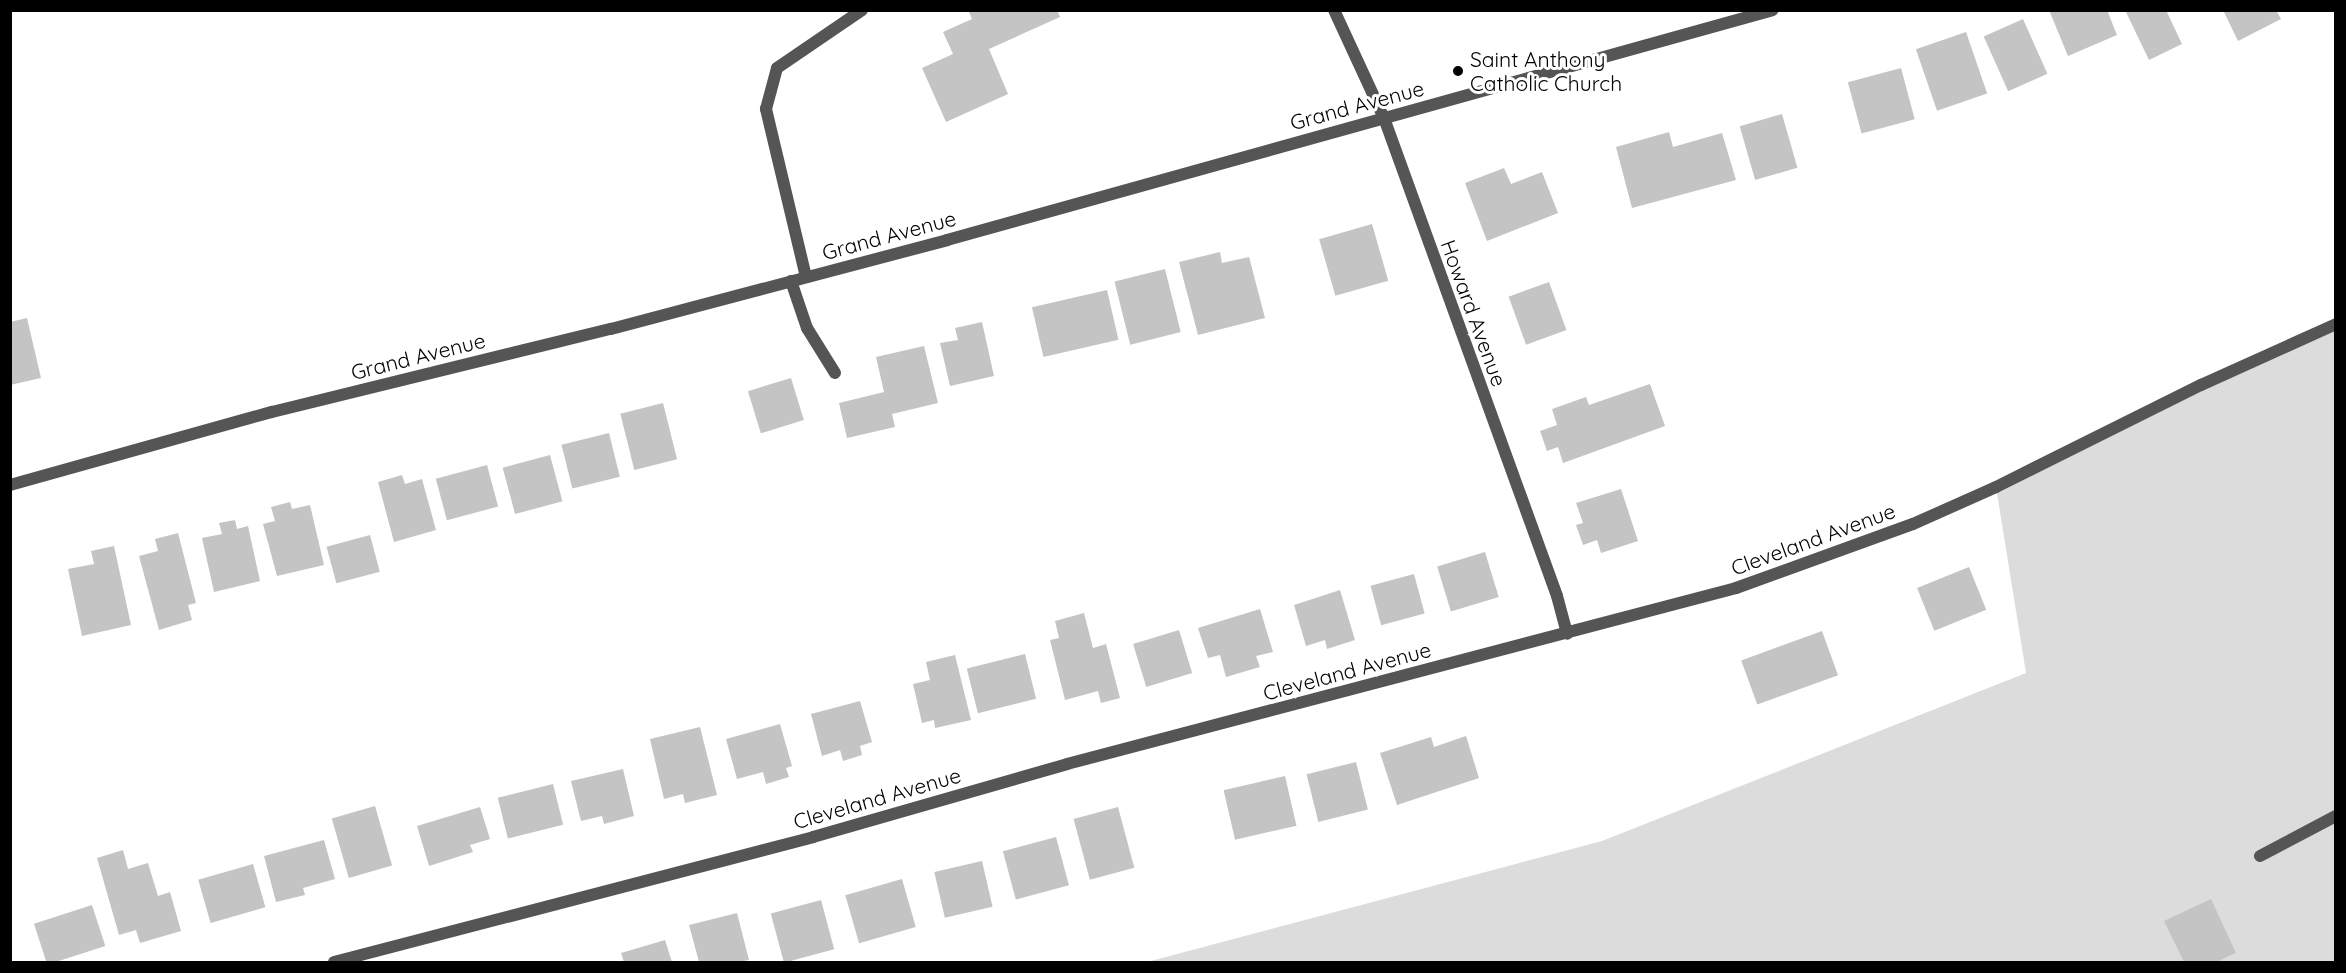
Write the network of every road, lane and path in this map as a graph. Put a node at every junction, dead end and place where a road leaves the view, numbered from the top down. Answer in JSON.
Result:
{"nodes":[{"id":1,"x":862,"y":10,"type":"edge"},
{"id":2,"x":1334,"y":10,"type":"edge"},
{"id":3,"x":1773,"y":10,"type":"edge"},
{"id":4,"x":1384,"y":118,"type":"junction"},
{"id":5,"x":806,"y":277,"type":"junction"},
{"id":6,"x":791,"y":281,"type":"junction"},
{"id":7,"x":2336,"y":324,"type":"edge"},
{"id":8,"x":835,"y":373,"type":"dead end"},
{"id":9,"x":10,"y":484,"type":"edge"},
{"id":10,"x":1567,"y":634,"type":"junction"},
{"id":11,"x":2336,"y":816,"type":"edge"},
{"id":12,"x":2260,"y":856,"type":"dead end"},
{"id":13,"x":334,"y":963,"type":"edge"}],
"edges":[{"from":1,"to":5,"type":"street"},
{"from":2,"to":4,"type":"street","name":"Howard Avenue"},
{"from":3,"to":4,"type":"street","name":"Grand Avenue"},
{"from":4,"to":5,"type":"street","name":"Grand Avenue"},
{"from":4,"to":10,"type":"street","name":"Howard Avenue"},
{"from":5,"to":6,"type":"street","name":"Grand Avenue"},
{"from":6,"to":8,"type":"street"},
{"from":6,"to":9,"type":"street","name":"Grand Avenue"},
{"from":7,"to":10,"type":"street","name":"Cleveland Avenue"},
{"from":10,"to":13,"type":"street","name":"Cleveland Avenue"},
{"from":11,"to":12,"type":"street"}]}
